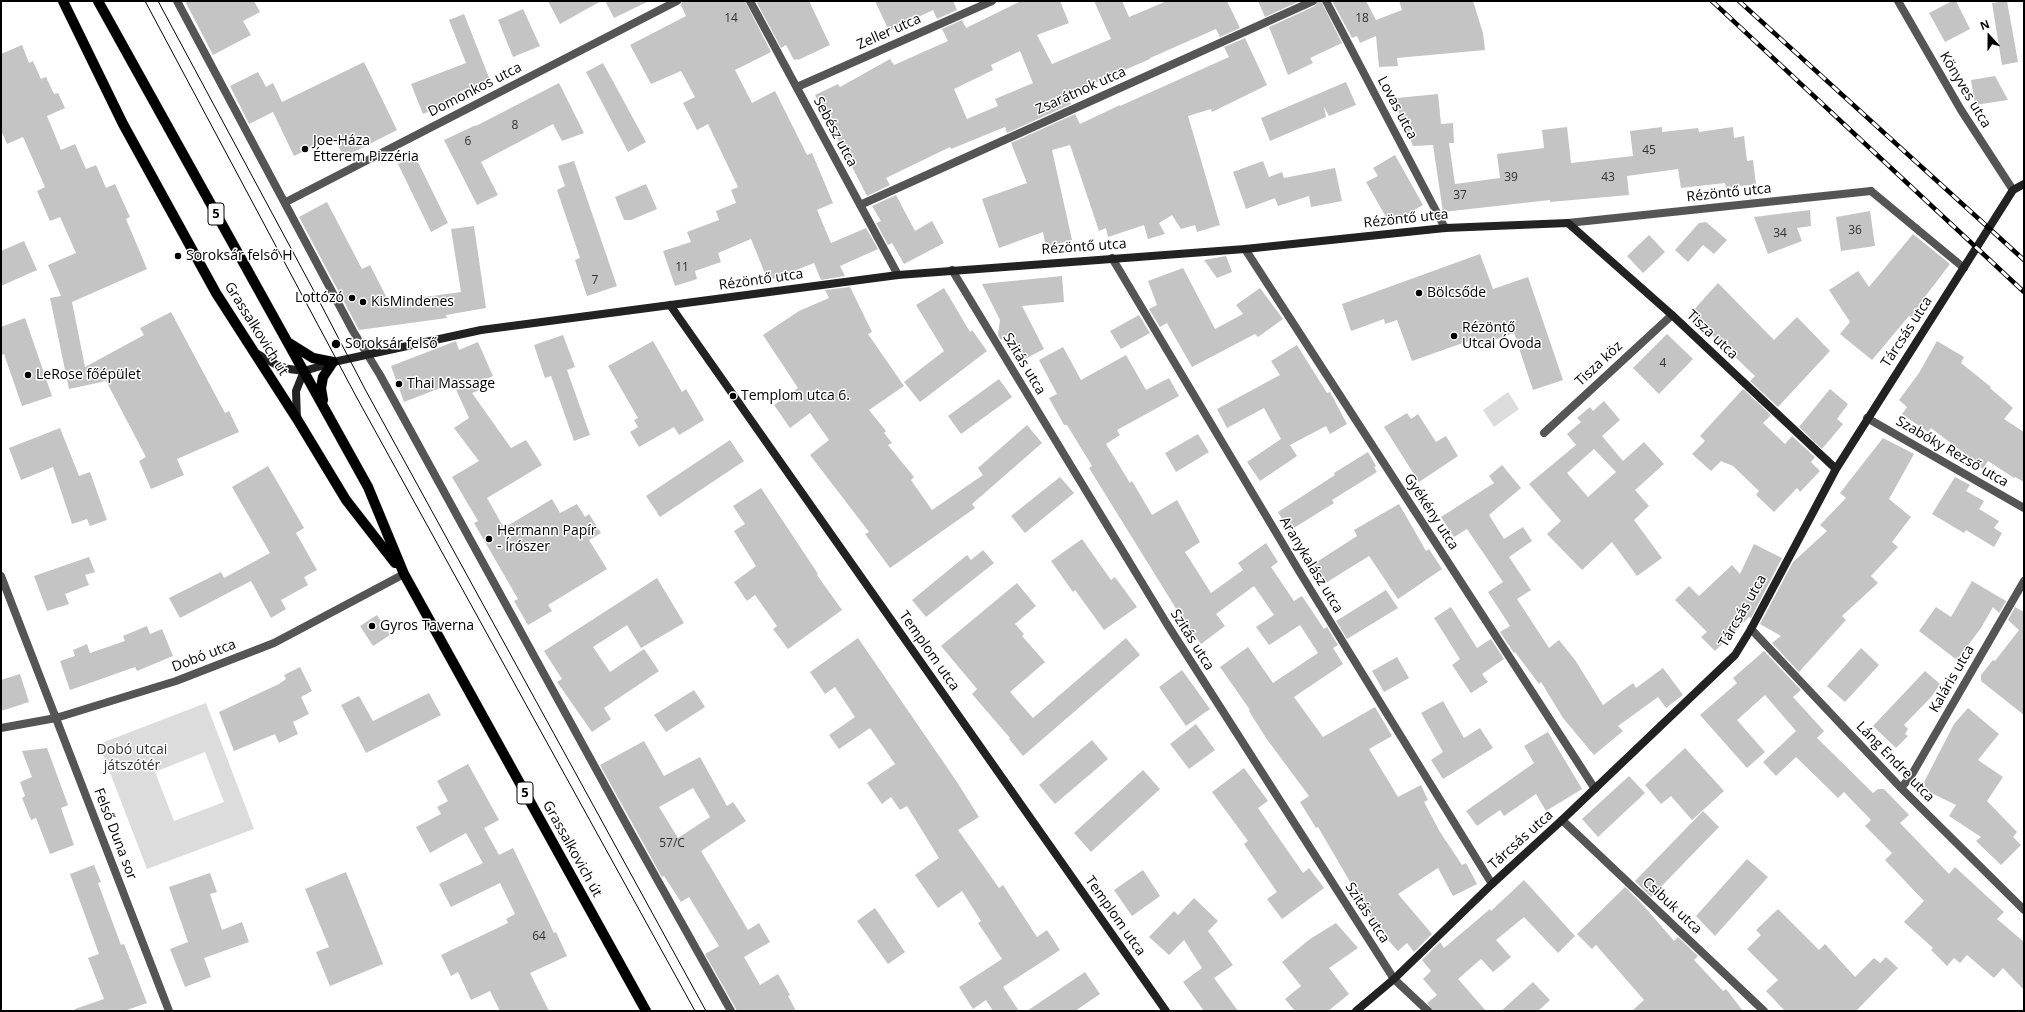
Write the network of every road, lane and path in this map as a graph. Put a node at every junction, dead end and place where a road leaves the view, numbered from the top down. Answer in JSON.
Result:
{"nodes":[{"id":1,"x":63,"y":1,"type":"edge"},
{"id":2,"x":98,"y":1,"type":"edge"},
{"id":3,"x":177,"y":1,"type":"edge"},
{"id":4,"x":677,"y":1,"type":"edge"},
{"id":5,"x":750,"y":1,"type":"edge"},
{"id":6,"x":992,"y":1,"type":"edge"},
{"id":7,"x":1313,"y":1,"type":"edge"},
{"id":8,"x":1326,"y":1,"type":"edge"},
{"id":9,"x":1898,"y":1,"type":"edge"},
{"id":10,"x":797,"y":87,"type":"junction"},
{"id":11,"x":2024,"y":184,"type":"edge"},
{"id":12,"x":2013,"y":190,"type":"junction"},
{"id":13,"x":286,"y":202,"type":"junction"},
{"id":14,"x":860,"y":205,"type":"junction"},
{"id":15,"x":1568,"y":223,"type":"junction"},
{"id":16,"x":1445,"y":228,"type":"junction"},
{"id":17,"x":1245,"y":249,"type":"junction"},
{"id":18,"x":1112,"y":258,"type":"junction"},
{"id":19,"x":1964,"y":268,"type":"junction"},
{"id":20,"x":952,"y":270,"type":"junction"},
{"id":21,"x":898,"y":274,"type":"junction"},
{"id":22,"x":670,"y":305,"type":"junction"},
{"id":23,"x":1672,"y":315,"type":"junction"},
{"id":24,"x":288,"y":342,"type":"junction"},
{"id":25,"x":253,"y":351,"type":"junction"},
{"id":26,"x":368,"y":355,"type":"junction"},
{"id":27,"x":333,"y":362,"type":"junction"},
{"id":28,"x":304,"y":372,"type":"junction"},
{"id":29,"x":325,"y":409,"type":"junction"},
{"id":30,"x":1867,"y":418,"type":"junction"},
{"id":31,"x":297,"y":419,"type":"junction"},
{"id":32,"x":1544,"y":433,"type":"dead end"},
{"id":33,"x":1836,"y":469,"type":"junction"},
{"id":34,"x":2024,"y":508,"type":"edge"},
{"id":35,"x":404,"y":574,"type":"junction"},
{"id":36,"x":1,"y":576,"type":"edge"},
{"id":37,"x":2024,"y":581,"type":"edge"},
{"id":38,"x":1751,"y":629,"type":"junction"},
{"id":39,"x":56,"y":718,"type":"junction"},
{"id":40,"x":1,"y":728,"type":"edge"},
{"id":41,"x":1901,"y":788,"type":"junction"},
{"id":42,"x":1594,"y":789,"type":"junction"},
{"id":43,"x":1562,"y":820,"type":"junction"},
{"id":44,"x":1492,"y":884,"type":"junction"},
{"id":45,"x":2024,"y":910,"type":"edge"},
{"id":46,"x":1394,"y":979,"type":"junction"},
{"id":47,"x":169,"y":1011,"type":"edge"},
{"id":48,"x":646,"y":1011,"type":"edge"},
{"id":49,"x":731,"y":1011,"type":"edge"},
{"id":50,"x":1166,"y":1011,"type":"edge"},
{"id":51,"x":1356,"y":1011,"type":"edge"},
{"id":52,"x":1428,"y":1011,"type":"edge"},
{"id":53,"x":1764,"y":1011,"type":"edge"}],
"edges":[{"from":1,"to":25,"type":"main road","name":"Grassalkovich út","number":"5"},
{"from":2,"to":24,"type":"main road","name":"Grassalkovich út","number":"5"},
{"from":3,"to":13,"type":"street"},
{"from":4,"to":13,"type":"street","name":"Domonkos utca"},
{"from":5,"to":10,"type":"street","name":"Sebész utca"},
{"from":6,"to":10,"type":"street","name":"Zeller utca"},
{"from":7,"to":14,"type":"street","name":"Zsarátnok utca"},
{"from":8,"to":16,"type":"street","name":"Lovas utca"},
{"from":9,"to":12,"type":"street","name":"Könyves utca"},
{"from":10,"to":14,"type":"street","name":"Sebész utca"},
{"from":11,"to":12,"type":"main road","name":"Tárcsás utca"},
{"from":12,"to":19,"type":"main road","name":"Tárcsás utca"},
{"from":13,"to":26,"type":"street"},
{"from":14,"to":21,"type":"street","name":"Sebész utca"},
{"from":15,"to":16,"type":"main road","name":"Rézöntő utca"},
{"from":15,"to":19,"type":"street","name":"Rézöntő utca"},
{"from":15,"to":23,"type":"main road","name":"Tisza utca"},
{"from":16,"to":17,"type":"main road","name":"Rézöntő utca"},
{"from":17,"to":18,"type":"main road","name":"Rézöntő utca"},
{"from":17,"to":42,"type":"street","name":"Gyékény utca"},
{"from":18,"to":20,"type":"main road","name":"Rézöntő utca"},
{"from":18,"to":44,"type":"street","name":"Aranykalász utca"},
{"from":19,"to":30,"type":"main road","name":"Tárcsás utca"},
{"from":20,"to":21,"type":"main road","name":"Rézöntő utca"},
{"from":20,"to":46,"type":"street","name":"Szitás utca"},
{"from":21,"to":22,"type":"main road","name":"Rézöntő utca"},
{"from":22,"to":26,"type":"main road","name":"Rézöntő utca"},
{"from":22,"to":50,"type":"main road","name":"Templom utca"},
{"from":23,"to":32,"type":"street","name":"Tisza köz"},
{"from":23,"to":33,"type":"main road","name":"Tisza utca"},
{"from":24,"to":27,"type":"main road"},
{"from":24,"to":28,"type":"main road","name":"Grassalkovich út","number":"5"},
{"from":25,"to":28,"type":"main road"},
{"from":25,"to":31,"type":"main road","name":"Grassalkovich út","number":"5"},
{"from":26,"to":27,"type":"main road","name":"Rézöntő utca"},
{"from":26,"to":49,"type":"street"},
{"from":27,"to":28,"type":"main road","name":"Rézöntő utca"},
{"from":27,"to":29,"type":"main road"},
{"from":28,"to":29,"type":"main road","name":"Grassalkovich út","number":"5"},
{"from":28,"to":31,"type":"main road"},
{"from":29,"to":35,"type":"main road","name":"Grassalkovich út","number":"5"},
{"from":30,"to":33,"type":"main road","name":"Tárcsás utca"},
{"from":30,"to":34,"type":"street","name":"Szabóky Rezső utca"},
{"from":31,"to":35,"type":"main road","name":"Grassalkovich út","number":"5"},
{"from":33,"to":38,"type":"main road","name":"Tárcsás utca"},
{"from":35,"to":39,"type":"street","name":"Dobó utca"},
{"from":35,"to":48,"type":"main road","name":"Grassalkovich út","number":"5"},
{"from":36,"to":39,"type":"street","name":"Felső Duna sor"},
{"from":37,"to":41,"type":"street","name":"Kaláris utca"},
{"from":38,"to":41,"type":"street","name":"Láng Endre utca"},
{"from":38,"to":42,"type":"main road","name":"Tárcsás utca"},
{"from":39,"to":40,"type":"street","name":"Dobó utca"},
{"from":39,"to":47,"type":"street","name":"Felső Duna sor"},
{"from":41,"to":45,"type":"street","name":"Láng Endre utca"},
{"from":42,"to":43,"type":"main road","name":"Tárcsás utca"},
{"from":43,"to":44,"type":"main road","name":"Tárcsás utca"},
{"from":43,"to":53,"type":"street","name":"Csibuk utca"},
{"from":44,"to":46,"type":"main road","name":"Tárcsás utca"},
{"from":46,"to":51,"type":"main road","name":"Tárcsás utca"},
{"from":46,"to":52,"type":"street","name":"Szitás utca"}]}
